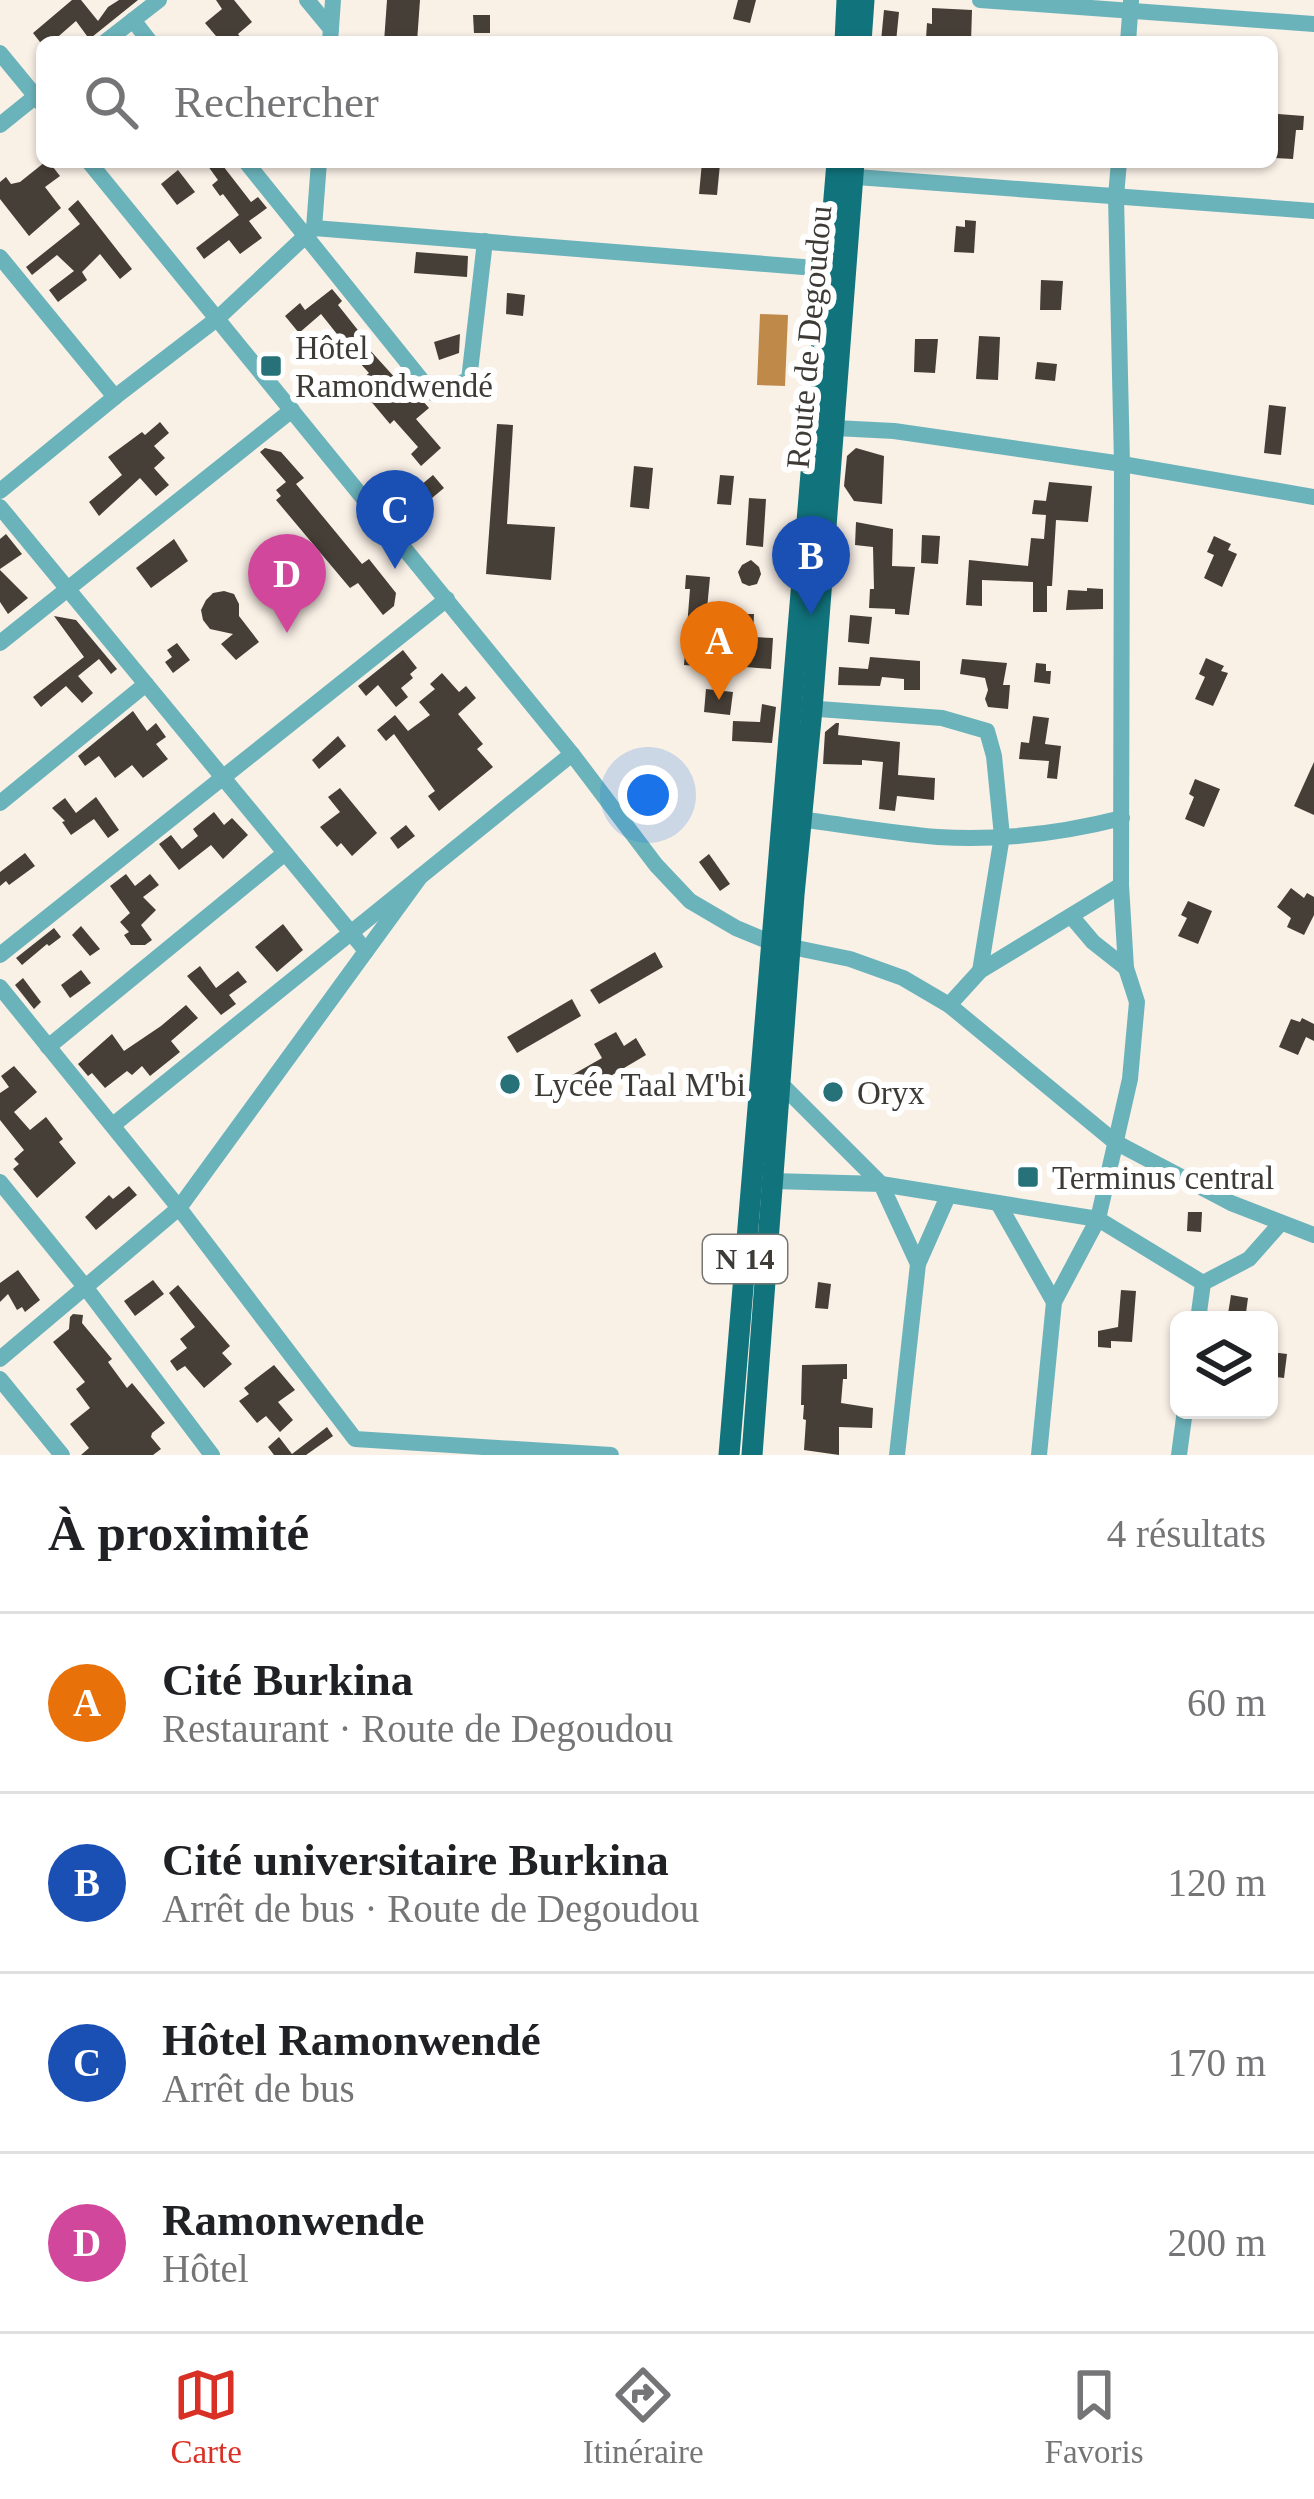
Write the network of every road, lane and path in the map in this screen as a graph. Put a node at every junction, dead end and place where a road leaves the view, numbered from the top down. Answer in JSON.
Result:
{"nodes":[{"id":1,"x":159,"y":0,"type":"edge"},
{"id":2,"x":307,"y":0,"type":"edge"},
{"id":3,"x":333,"y":0,"type":"edge"},
{"id":4,"x":847,"y":0,"type":"edge"},
{"id":5,"x":865,"y":0,"type":"edge"},
{"id":6,"x":980,"y":0,"type":"edge"},
{"id":7,"x":1131,"y":6,"type":"edge"},
{"id":8,"x":133,"y":20,"type":"junction"},
{"id":9,"x":1314,"y":24,"type":"edge"},
{"id":10,"x":113,"y":36,"type":"edge"},
{"id":11,"x":145,"y":36,"type":"edge"},
{"id":12,"x":330,"y":36,"type":"edge"},
{"id":13,"x":844,"y":36,"type":"edge"},
{"id":14,"x":862,"y":36,"type":"edge"},
{"id":15,"x":1128,"y":36,"type":"edge"},
{"id":16,"x":0,"y":53,"type":"edge"},
{"id":17,"x":36,"y":93,"type":"edge"},
{"id":18,"x":36,"y":100,"type":"edge"},
{"id":19,"x":0,"y":125,"type":"edge"},
{"id":20,"x":94,"y":168,"type":"edge"},
{"id":21,"x":252,"y":168,"type":"edge"},
{"id":22,"x":319,"y":168,"type":"edge"},
{"id":23,"x":1118,"y":168,"type":"edge"},
{"id":24,"x":845,"y":169,"type":"edge"},
{"id":25,"x":1116,"y":196,"type":"junction"},
{"id":26,"x":1314,"y":211,"type":"edge"},
{"id":27,"x":310,"y":232,"type":"junction"},
{"id":28,"x":485,"y":242,"type":"junction"},
{"id":29,"x":0,"y":257,"type":"edge"},
{"id":30,"x":828,"y":269,"type":"junction"},
{"id":31,"x":218,"y":318,"type":"junction"},
{"id":32,"x":115,"y":397,"type":"junction"},
{"id":33,"x":292,"y":410,"type":"junction"},
{"id":34,"x":835,"y":428,"type":"junction"},
{"id":35,"x":1122,"y":464,"type":"junction"},
{"id":36,"x":0,"y":470,"type":"edge"},
{"id":37,"x":24,"y":472,"type":"junction"},
{"id":38,"x":0,"y":491,"type":"edge"},
{"id":39,"x":1314,"y":497,"type":"edge"},
{"id":40,"x":0,"y":508,"type":"edge"},
{"id":41,"x":68,"y":590,"type":"junction"},
{"id":42,"x":447,"y":599,"type":"junction"},
{"id":43,"x":0,"y":643,"type":"edge"},
{"id":44,"x":146,"y":684,"type":"junction"},
{"id":45,"x":802,"y":708,"type":"junction"},
{"id":46,"x":572,"y":754,"type":"junction"},
{"id":47,"x":223,"y":778,"type":"junction"},
{"id":48,"x":0,"y":803,"type":"edge"},
{"id":49,"x":1122,"y":818,"type":"junction"},
{"id":50,"x":793,"y":819,"type":"junction"},
{"id":51,"x":1002,"y":836,"type":"junction"},
{"id":52,"x":285,"y":853,"type":"junction"},
{"id":53,"x":420,"y":877,"type":"junction"},
{"id":54,"x":1121,"y":885,"type":"junction"},
{"id":55,"x":1071,"y":916,"type":"junction"},
{"id":56,"x":351,"y":933,"type":"junction"},
{"id":57,"x":781,"y":945,"type":"junction"},
{"id":58,"x":366,"y":951,"type":"junction"},
{"id":59,"x":0,"y":956,"type":"edge"},
{"id":60,"x":1126,"y":968,"type":"junction"},
{"id":61,"x":980,"y":970,"type":"junction"},
{"id":62,"x":0,"y":987,"type":"edge"},
{"id":63,"x":949,"y":1005,"type":"junction"},
{"id":64,"x":48,"y":1047,"type":"junction"},
{"id":65,"x":761,"y":1064,"type":"junction"},
{"id":66,"x":779,"y":1083,"type":"junction"},
{"id":67,"x":113,"y":1125,"type":"junction"},
{"id":68,"x":1115,"y":1142,"type":"junction"},
{"id":69,"x":0,"y":1181,"type":"edge"},
{"id":70,"x":772,"y":1181,"type":"junction"},
{"id":71,"x":880,"y":1184,"type":"junction"},
{"id":72,"x":949,"y":1196,"type":"junction"},
{"id":73,"x":998,"y":1203,"type":"junction"},
{"id":74,"x":179,"y":1208,"type":"junction"},
{"id":75,"x":1098,"y":1219,"type":"junction"},
{"id":76,"x":1280,"y":1224,"type":"junction"},
{"id":77,"x":1314,"y":1235,"type":"edge"},
{"id":78,"x":917,"y":1264,"type":"junction"},
{"id":79,"x":1203,"y":1283,"type":"junction"},
{"id":80,"x":86,"y":1288,"type":"junction"},
{"id":81,"x":1054,"y":1302,"type":"junction"},
{"id":82,"x":1199,"y":1311,"type":"edge"},
{"id":83,"x":0,"y":1358,"type":"edge"},
{"id":84,"x":0,"y":1379,"type":"edge"},
{"id":85,"x":1184,"y":1419,"type":"edge"},
{"id":86,"x":52,"y":1452,"type":"edge"},
{"id":87,"x":212,"y":1455,"type":"edge"},
{"id":88,"x":610,"y":1455,"type":"edge"},
{"id":89,"x":729,"y":1455,"type":"edge"},
{"id":90,"x":752,"y":1455,"type":"edge"},
{"id":91,"x":897,"y":1455,"type":"edge"},
{"id":92,"x":1039,"y":1455,"type":"edge"},
{"id":93,"x":1179,"y":1455,"type":"edge"}],
"edges":[{"from":1,"to":8,"type":"street"},
{"from":2,"to":12,"type":"street"},
{"from":3,"to":12,"type":"street"},
{"from":4,"to":13,"type":"main road"},
{"from":5,"to":14,"type":"main road"},
{"from":6,"to":7,"type":"street"},
{"from":7,"to":9,"type":"street"},
{"from":7,"to":15,"type":"street"},
{"from":8,"to":10,"type":"street"},
{"from":8,"to":11,"type":"street"},
{"from":16,"to":17,"type":"street"},
{"from":18,"to":19,"type":"street"},
{"from":20,"to":31,"type":"street"},
{"from":21,"to":27,"type":"street"},
{"from":22,"to":27,"type":"street"},
{"from":23,"to":25,"type":"street"},
{"from":24,"to":25,"type":"street"},
{"from":24,"to":30,"type":"main road","name":"Route de Degoudou","number":"N 14"},
{"from":24,"to":34,"type":"main road","name":"Route de Degoudou","number":"N 14"},
{"from":25,"to":26,"type":"street"},
{"from":25,"to":35,"type":"street"},
{"from":27,"to":28,"type":"street"},
{"from":27,"to":28,"type":"street"},
{"from":27,"to":31,"type":"street"},
{"from":28,"to":30,"type":"street"},
{"from":29,"to":32,"type":"street"},
{"from":30,"to":45,"type":"main road","name":"Route de Degoudou","number":"N 14"},
{"from":31,"to":32,"type":"street"},
{"from":31,"to":33,"type":"street"},
{"from":32,"to":37,"type":"street"},
{"from":33,"to":41,"type":"street"},
{"from":33,"to":42,"type":"street"},
{"from":34,"to":35,"type":"street"},
{"from":34,"to":45,"type":"main road","name":"Route de Degoudou","number":"N 14"},
{"from":35,"to":39,"type":"street"},
{"from":35,"to":49,"type":"street"},
{"from":36,"to":37,"type":"street"},
{"from":37,"to":38,"type":"street"},
{"from":40,"to":41,"type":"street"},
{"from":41,"to":43,"type":"street"},
{"from":41,"to":44,"type":"street"},
{"from":42,"to":46,"type":"street"},
{"from":42,"to":47,"type":"street"},
{"from":44,"to":47,"type":"street"},
{"from":44,"to":48,"type":"street"},
{"from":45,"to":50,"type":"main road","name":"Route de Degoudou","number":"N 14"},
{"from":45,"to":51,"type":"street"},
{"from":46,"to":53,"type":"street"},
{"from":46,"to":57,"type":"street"},
{"from":47,"to":52,"type":"street"},
{"from":47,"to":59,"type":"street"},
{"from":49,"to":51,"type":"street"},
{"from":49,"to":54,"type":"street"},
{"from":50,"to":51,"type":"street"},
{"from":50,"to":57,"type":"main road","name":"Route de Degoudou","number":"N 14"},
{"from":51,"to":61,"type":"street"},
{"from":52,"to":56,"type":"street"},
{"from":52,"to":64,"type":"street"},
{"from":53,"to":56,"type":"street"},
{"from":53,"to":58,"type":"street"},
{"from":54,"to":55,"type":"street"},
{"from":54,"to":60,"type":"street"},
{"from":55,"to":60,"type":"street"},
{"from":55,"to":61,"type":"street"},
{"from":56,"to":58,"type":"street"},
{"from":56,"to":67,"type":"street"},
{"from":57,"to":63,"type":"street"},
{"from":57,"to":65,"type":"main road","number":"N 14"},
{"from":57,"to":66,"type":"main road","number":"N 14"},
{"from":58,"to":74,"type":"street"},
{"from":60,"to":68,"type":"street"},
{"from":61,"to":63,"type":"street"},
{"from":62,"to":64,"type":"street"},
{"from":63,"to":68,"type":"street"},
{"from":64,"to":67,"type":"street"},
{"from":65,"to":66,"type":"street"},
{"from":65,"to":89,"type":"main road","number":"N 14"},
{"from":66,"to":70,"type":"main road","number":"N 14"},
{"from":66,"to":71,"type":"street"},
{"from":67,"to":74,"type":"street"},
{"from":68,"to":75,"type":"street"},
{"from":68,"to":76,"type":"street"},
{"from":69,"to":80,"type":"street"},
{"from":70,"to":71,"type":"street"},
{"from":70,"to":90,"type":"main road","number":"N 14"},
{"from":71,"to":72,"type":"street"},
{"from":71,"to":78,"type":"street"},
{"from":72,"to":73,"type":"street"},
{"from":72,"to":78,"type":"street"},
{"from":73,"to":75,"type":"street"},
{"from":73,"to":81,"type":"street"},
{"from":74,"to":80,"type":"street"},
{"from":74,"to":88,"type":"street"},
{"from":75,"to":79,"type":"street"},
{"from":75,"to":81,"type":"street"},
{"from":76,"to":77,"type":"street"},
{"from":76,"to":79,"type":"street"},
{"from":78,"to":91,"type":"street"},
{"from":79,"to":82,"type":"street"},
{"from":80,"to":83,"type":"street"},
{"from":80,"to":87,"type":"street"},
{"from":81,"to":92,"type":"street"},
{"from":84,"to":86,"type":"street"},
{"from":85,"to":93,"type":"street"}]}
